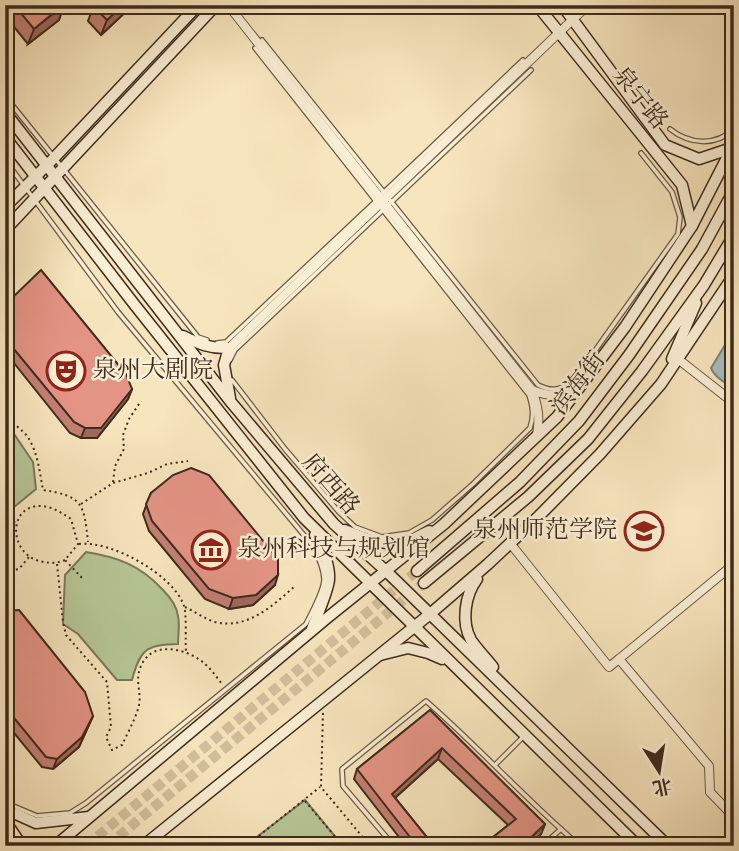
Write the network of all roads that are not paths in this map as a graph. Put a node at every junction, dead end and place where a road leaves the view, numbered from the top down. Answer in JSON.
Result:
{"nodes":[{"id":1,"x":198,"y":5,"type":"edge"},
{"id":2,"x":216,"y":5,"type":"edge"},
{"id":3,"x":228,"y":5,"type":"edge"},
{"id":4,"x":537,"y":5,"type":"edge"},
{"id":5,"x":562,"y":5,"type":"edge"},
{"id":6,"x":587,"y":5,"type":"edge"},
{"id":7,"x":573,"y":18,"type":"junction"},
{"id":8,"x":558,"y":33,"type":"junction"},
{"id":9,"x":262,"y":40,"type":"dead end"},
{"id":10,"x":255,"y":48,"type":"dead end"},
{"id":11,"x":523,"y":60,"type":"dead end"},
{"id":12,"x":531,"y":70,"type":"dead end"},
{"id":13,"x":5,"y":96,"type":"edge"},
{"id":14,"x":5,"y":112,"type":"edge"},
{"id":15,"x":670,"y":129,"type":"dead end"},
{"id":16,"x":734,"y":129,"type":"edge"},
{"id":17,"x":5,"y":137,"type":"edge"},
{"id":18,"x":733,"y":146,"type":"edge"},
{"id":19,"x":641,"y":153,"type":"dead end"},
{"id":20,"x":5,"y":160,"type":"edge"},
{"id":21,"x":50,"y":161,"type":"junction"},
{"id":22,"x":60,"y":173,"type":"junction"},
{"id":23,"x":36,"y":176,"type":"junction"},
{"id":24,"x":26,"y":186,"type":"junction"},
{"id":25,"x":45,"y":187,"type":"junction"},
{"id":26,"x":734,"y":190,"type":"edge"},
{"id":27,"x":35,"y":199,"type":"junction"},
{"id":28,"x":383,"y":201,"type":"junction"},
{"id":29,"x":5,"y":207,"type":"edge"},
{"id":30,"x":692,"y":226,"type":"junction"},
{"id":31,"x":5,"y":230,"type":"edge"},
{"id":32,"x":734,"y":235,"type":"edge"},
{"id":33,"x":734,"y":275,"type":"edge"},
{"id":34,"x":704,"y":285,"type":"junction"},
{"id":35,"x":178,"y":334,"type":"junction"},
{"id":36,"x":229,"y":348,"type":"junction"},
{"id":37,"x":678,"y":359,"type":"junction"},
{"id":38,"x":661,"y":384,"type":"junction"},
{"id":39,"x":579,"y":388,"type":"junction"},
{"id":40,"x":532,"y":390,"type":"junction"},
{"id":41,"x":230,"y":401,"type":"junction"},
{"id":42,"x":734,"y":403,"type":"edge"},
{"id":43,"x":537,"y":435,"type":"junction"},
{"id":44,"x":304,"y":518,"type":"junction"},
{"id":45,"x":334,"y":524,"type":"junction"},
{"id":46,"x":444,"y":524,"type":"junction"},
{"id":47,"x":510,"y":543,"type":"junction"},
{"id":48,"x":488,"y":564,"type":"junction"},
{"id":49,"x":734,"y":565,"type":"edge"},
{"id":50,"x":386,"y":571,"type":"junction"},
{"id":51,"x":417,"y":571,"type":"tunnel mouth"},
{"id":52,"x":424,"y":583,"type":"tunnel mouth"},
{"id":53,"x":370,"y":584,"type":"junction"},
{"id":54,"x":430,"y":614,"type":"junction"},
{"id":55,"x":413,"y":626,"type":"junction"},
{"id":56,"x":311,"y":632,"type":"junction"},
{"id":57,"x":377,"y":655,"type":"junction"},
{"id":58,"x":619,"y":659,"type":"junction"},
{"id":59,"x":449,"y":661,"type":"junction"},
{"id":60,"x":526,"y":707,"type":"junction"},
{"id":61,"x":525,"y":736,"type":"junction"},
{"id":62,"x":495,"y":765,"type":"junction"},
{"id":63,"x":5,"y":798,"type":"edge"},
{"id":64,"x":5,"y":809,"type":"edge"},
{"id":65,"x":89,"y":817,"type":"junction"},
{"id":66,"x":734,"y":817,"type":"edge"},
{"id":67,"x":5,"y":821,"type":"edge"},
{"id":68,"x":561,"y":829,"type":"junction"},
{"id":69,"x":22,"y":846,"type":"edge"},
{"id":70,"x":55,"y":846,"type":"edge"},
{"id":71,"x":143,"y":846,"type":"edge"},
{"id":72,"x":394,"y":846,"type":"edge"},
{"id":73,"x":542,"y":846,"type":"edge"},
{"id":74,"x":580,"y":846,"type":"edge"},
{"id":75,"x":638,"y":846,"type":"edge"},
{"id":76,"x":668,"y":846,"type":"edge"}],
"edges":[{"from":1,"to":21,"type":"street"},
{"from":2,"to":22,"type":"street"},
{"from":3,"to":28,"type":"street"},
{"from":4,"to":8,"type":"street","name":"泉宁路"},
{"from":5,"to":7,"type":"street","name":"泉宁路"},
{"from":6,"to":7,"type":"street"},
{"from":7,"to":8,"type":"street"},
{"from":7,"to":18,"type":"street","name":"泉宁路"},
{"from":8,"to":28,"type":"street"},
{"from":8,"to":30,"type":"street","name":"泉宁路"},
{"from":9,"to":28,"type":"lane"},
{"from":10,"to":28,"type":"lane"},
{"from":11,"to":28,"type":"lane"},
{"from":12,"to":28,"type":"lane"},
{"from":13,"to":21,"type":"lane"},
{"from":14,"to":21,"type":"street","name":"府西路"},
{"from":15,"to":16,"type":"lane"},
{"from":17,"to":23,"type":"street","name":"府西路"},
{"from":18,"to":30,"type":"street"},
{"from":19,"to":28,"type":"lane"},
{"from":20,"to":24,"type":"lane"},
{"from":21,"to":22,"type":"street","name":"府西路"},
{"from":21,"to":23,"type":"street"},
{"from":22,"to":25,"type":"street"},
{"from":22,"to":28,"type":"lane"},
{"from":22,"to":35,"type":"street","name":"府西路"},
{"from":23,"to":24,"type":"street"},
{"from":23,"to":25,"type":"street","name":"府西路"},
{"from":24,"to":27,"type":"lane"},
{"from":24,"to":29,"type":"street"},
{"from":25,"to":27,"type":"street"},
{"from":25,"to":44,"type":"street","name":"府西路"},
{"from":26,"to":51,"type":"street","name":"滨海街"},
{"from":27,"to":31,"type":"street"},
{"from":27,"to":63,"type":"lane"},
{"from":28,"to":28,"type":"lane"},
{"from":28,"to":36,"type":"street"},
{"from":28,"to":40,"type":"street"},
{"from":30,"to":39,"type":"street"},
{"from":32,"to":34,"type":"street","name":"滨海街"},
{"from":33,"to":37,"type":"street"},
{"from":34,"to":38,"type":"street"},
{"from":34,"to":52,"type":"street","name":"滨海街"},
{"from":35,"to":36,"type":"street"},
{"from":35,"to":41,"type":"street","name":"府西路"},
{"from":36,"to":41,"type":"street"},
{"from":37,"to":38,"type":"street"},
{"from":37,"to":42,"type":"street"},
{"from":38,"to":47,"type":"street"},
{"from":39,"to":40,"type":"street"},
{"from":39,"to":43,"type":"street"},
{"from":40,"to":43,"type":"street"},
{"from":41,"to":45,"type":"street","name":"府西路"},
{"from":43,"to":46,"type":"street"},
{"from":44,"to":53,"type":"street","name":"府西路"},
{"from":44,"to":56,"type":"street"},
{"from":45,"to":46,"type":"street"},
{"from":45,"to":50,"type":"street","name":"府西路"},
{"from":46,"to":50,"type":"street"},
{"from":47,"to":48,"type":"street"},
{"from":47,"to":58,"type":"street"},
{"from":48,"to":54,"type":"street"},
{"from":48,"to":60,"type":"street"},
{"from":49,"to":58,"type":"street"},
{"from":50,"to":53,"type":"street"},
{"from":50,"to":54,"type":"street","name":"府西路"},
{"from":53,"to":55,"type":"street","name":"府西路"},
{"from":53,"to":56,"type":"street"},
{"from":54,"to":55,"type":"street"},
{"from":54,"to":60,"type":"street","name":"府西路"},
{"from":55,"to":57,"type":"street"},
{"from":55,"to":59,"type":"street","name":"府西路"},
{"from":56,"to":65,"type":"street"},
{"from":57,"to":59,"type":"street"},
{"from":57,"to":71,"type":"street"},
{"from":58,"to":66,"type":"street"},
{"from":59,"to":61,"type":"street","name":"府西路"},
{"from":60,"to":76,"type":"street","name":"府西路"},
{"from":61,"to":62,"type":"lane"},
{"from":61,"to":75,"type":"street","name":"府西路"},
{"from":62,"to":68,"type":"lane"},
{"from":62,"to":72,"type":"lane"},
{"from":64,"to":65,"type":"street"},
{"from":65,"to":70,"type":"street"},
{"from":67,"to":69,"type":"street"},
{"from":68,"to":73,"type":"lane"},
{"from":68,"to":74,"type":"lane"}]}
